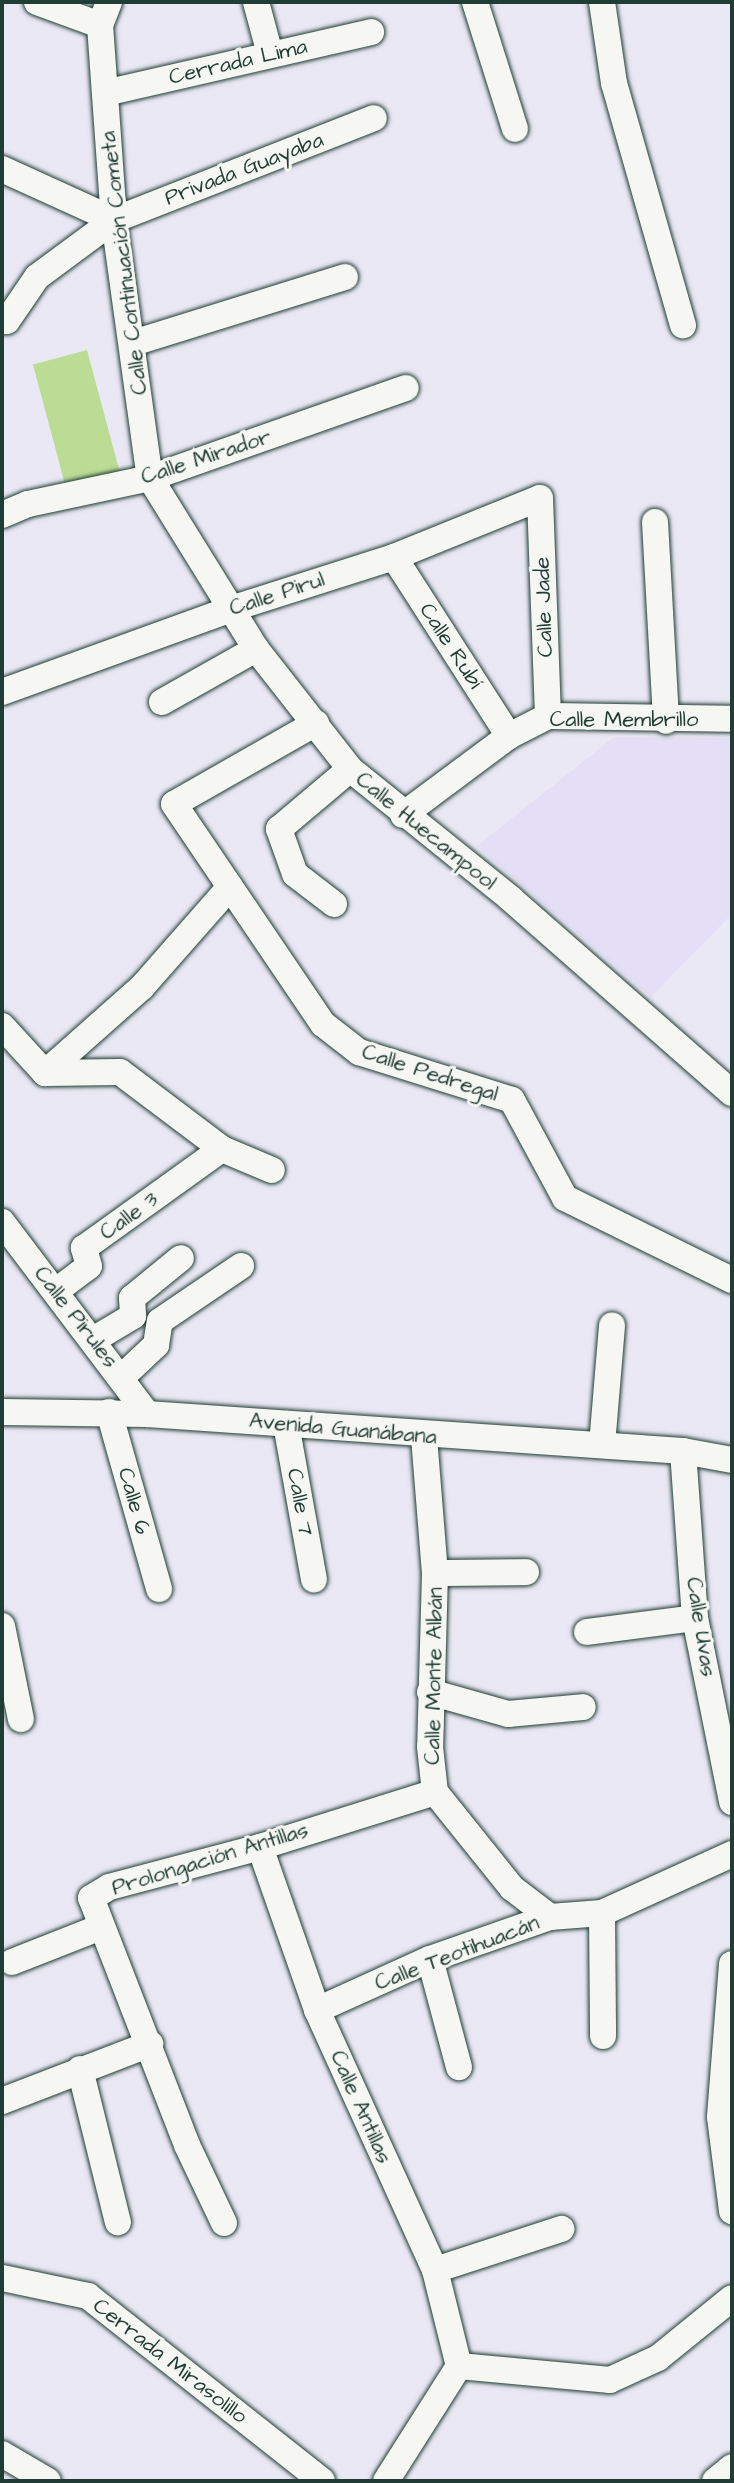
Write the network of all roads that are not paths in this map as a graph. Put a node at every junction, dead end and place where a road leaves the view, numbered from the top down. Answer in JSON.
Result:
{"nodes":[{"id":1,"x":37,"y":2,"type":"edge"},
{"id":2,"x":256,"y":2,"type":"edge"},
{"id":3,"x":475,"y":2,"type":"edge"},
{"id":4,"x":602,"y":2,"type":"edge"},
{"id":5,"x":105,"y":13,"type":"edge"},
{"id":6,"x":371,"y":32,"type":"dead end"},
{"id":7,"x":270,"y":54,"type":"junction"},
{"id":8,"x":105,"y":93,"type":"junction"},
{"id":9,"x":374,"y":118,"type":"dead end"},
{"id":10,"x":515,"y":129,"type":"dead end"},
{"id":11,"x":2,"y":169,"type":"edge"},
{"id":12,"x":114,"y":220,"type":"junction"},
{"id":13,"x":345,"y":277,"type":"dead end"},
{"id":14,"x":4,"y":321,"type":"edge"},
{"id":15,"x":683,"y":325,"type":"dead end"},
{"id":16,"x":133,"y":343,"type":"junction"},
{"id":17,"x":406,"y":388,"type":"dead end"},
{"id":18,"x":150,"y":478,"type":"junction"},
{"id":19,"x":540,"y":498,"type":"joint"},
{"id":20,"x":2,"y":515,"type":"edge"},
{"id":21,"x":655,"y":522,"type":"dead end"},
{"id":22,"x":394,"y":557,"type":"junction"},
{"id":23,"x":231,"y":609,"type":"junction"},
{"id":24,"x":256,"y":649,"type":"junction"},
{"id":25,"x":5,"y":681,"type":"edge"},
{"id":26,"x":162,"y":702,"type":"dead end"},
{"id":27,"x":548,"y":716,"type":"junction"},
{"id":28,"x":732,"y":719,"type":"edge"},
{"id":29,"x":666,"y":721,"type":"junction"},
{"id":30,"x":316,"y":723,"type":"junction"},
{"id":31,"x":509,"y":736,"type":"junction"},
{"id":32,"x":350,"y":769,"type":"junction"},
{"id":33,"x":403,"y":815,"type":"junction"},
{"id":34,"x":230,"y":887,"type":"junction"},
{"id":35,"x":334,"y":904,"type":"dead end"},
{"id":36,"x":2,"y":1026,"type":"edge"},
{"id":37,"x":45,"y":1073,"type":"junction"},
{"id":38,"x":732,"y":1093,"type":"edge"},
{"id":39,"x":222,"y":1149,"type":"junction"},
{"id":40,"x":272,"y":1170,"type":"dead end"},
{"id":41,"x":2,"y":1222,"type":"edge"},
{"id":42,"x":181,"y":1258,"type":"dead end"},
{"id":43,"x":241,"y":1266,"type":"dead end"},
{"id":44,"x":732,"y":1280,"type":"edge"},
{"id":45,"x":56,"y":1291,"type":"junction"},
{"id":46,"x":612,"y":1325,"type":"dead end"},
{"id":47,"x":93,"y":1340,"type":"junction"},
{"id":48,"x":122,"y":1377,"type":"junction"},
{"id":49,"x":2,"y":1412,"type":"edge"},
{"id":50,"x":109,"y":1412,"type":"junction"},
{"id":51,"x":147,"y":1414,"type":"junction"},
{"id":52,"x":286,"y":1424,"type":"junction"},
{"id":53,"x":424,"y":1437,"type":"junction"},
{"id":54,"x":602,"y":1445,"type":"junction"},
{"id":55,"x":683,"y":1451,"type":"junction"},
{"id":56,"x":732,"y":1460,"type":"edge"},
{"id":57,"x":526,"y":1572,"type":"dead end"},
{"id":58,"x":435,"y":1573,"type":"junction"},
{"id":59,"x":314,"y":1580,"type":"dead end"},
{"id":60,"x":159,"y":1589,"type":"dead end"},
{"id":61,"x":695,"y":1618,"type":"junction"},
{"id":62,"x":2,"y":1626,"type":"edge"},
{"id":63,"x":587,"y":1632,"type":"dead end"},
{"id":64,"x":430,"y":1692,"type":"junction"},
{"id":65,"x":583,"y":1707,"type":"dead end"},
{"id":66,"x":21,"y":1719,"type":"dead end"},
{"id":67,"x":435,"y":1792,"type":"junction"},
{"id":68,"x":732,"y":1802,"type":"edge"},
{"id":69,"x":260,"y":1847,"type":"junction"},
{"id":70,"x":732,"y":1854,"type":"edge"},
{"id":71,"x":602,"y":1913,"type":"junction"},
{"id":72,"x":550,"y":1917,"type":"junction"},
{"id":73,"x":101,"y":1927,"type":"junction"},
{"id":74,"x":430,"y":1959,"type":"junction"},
{"id":75,"x":12,"y":1962,"type":"dead end"},
{"id":76,"x":732,"y":1964,"type":"edge"},
{"id":77,"x":317,"y":2010,"type":"junction"},
{"id":78,"x":603,"y":2036,"type":"dead end"},
{"id":79,"x":150,"y":2044,"type":"junction"},
{"id":80,"x":459,"y":2067,"type":"dead end"},
{"id":81,"x":80,"y":2069,"type":"junction"},
{"id":82,"x":2,"y":2101,"type":"edge"},
{"id":83,"x":732,"y":2211,"type":"edge"},
{"id":84,"x":118,"y":2222,"type":"dead end"},
{"id":85,"x":224,"y":2223,"type":"dead end"},
{"id":86,"x":561,"y":2229,"type":"dead end"},
{"id":87,"x":435,"y":2270,"type":"junction"},
{"id":88,"x":2,"y":2278,"type":"edge"},
{"id":89,"x":732,"y":2298,"type":"edge"},
{"id":90,"x":459,"y":2366,"type":"junction"},
{"id":91,"x":2,"y":2454,"type":"edge"},
{"id":92,"x":732,"y":2467,"type":"edge"},
{"id":93,"x":48,"y":2481,"type":"edge"},
{"id":94,"x":322,"y":2481,"type":"edge"},
{"id":95,"x":386,"y":2481,"type":"edge"},
{"id":96,"x":715,"y":2481,"type":"edge"}],
"edges":[{"from":1,"to":5,"type":"street"},
{"from":2,"to":7,"type":"street"},
{"from":3,"to":10,"type":"street"},
{"from":4,"to":15,"type":"street"},
{"from":5,"to":8,"type":"street","name":"Calle Continuación Cometa"},
{"from":6,"to":7,"type":"street","name":"Cerrada Lima"},
{"from":7,"to":8,"type":"street","name":"Cerrada Lima"},
{"from":8,"to":12,"type":"street","name":"Calle Continuación Cometa"},
{"from":9,"to":12,"type":"street","name":"Privada Guayaba"},
{"from":11,"to":12,"type":"street"},
{"from":12,"to":14,"type":"street","name":"Privada Guayaba"},
{"from":12,"to":16,"type":"street","name":"Calle Continuación Cometa"},
{"from":13,"to":16,"type":"street"},
{"from":16,"to":18,"type":"street","name":"Calle Continuación Cometa"},
{"from":17,"to":18,"type":"street","name":"Calle Mirador"},
{"from":18,"to":20,"type":"street","name":"Calle Mirador"},
{"from":18,"to":23,"type":"street","name":"Calle Huecampool"},
{"from":19,"to":22,"type":"street","name":"Calle Pirul"},
{"from":19,"to":27,"type":"street","name":"Calle Jade"},
{"from":21,"to":29,"type":"street"},
{"from":22,"to":23,"type":"street","name":"Calle Pirul"},
{"from":22,"to":31,"type":"street","name":"Calle Rubí"},
{"from":23,"to":24,"type":"street","name":"Calle Huecampool"},
{"from":23,"to":25,"type":"street","name":"Calle Pirul"},
{"from":24,"to":26,"type":"street"},
{"from":24,"to":30,"type":"street","name":"Calle Huecampool"},
{"from":27,"to":29,"type":"street","name":"Calle Membrillo"},
{"from":27,"to":31,"type":"street","name":"Calle Membrillo"},
{"from":28,"to":29,"type":"street","name":"Calle Membrillo"},
{"from":30,"to":32,"type":"street","name":"Calle Huecampool"},
{"from":30,"to":34,"type":"street","name":"Calle Pedregal"},
{"from":31,"to":33,"type":"street","name":"Calle Membrillo"},
{"from":32,"to":33,"type":"street","name":"Calle Huecampool"},
{"from":32,"to":35,"type":"street"},
{"from":33,"to":38,"type":"street","name":"Calle Huecampool"},
{"from":34,"to":37,"type":"street"},
{"from":34,"to":44,"type":"street","name":"Calle Pedregal"},
{"from":36,"to":37,"type":"street"},
{"from":37,"to":39,"type":"street"},
{"from":39,"to":40,"type":"street"},
{"from":39,"to":45,"type":"street","name":"Calle 3"},
{"from":41,"to":45,"type":"street","name":"Calle Pirules"},
{"from":42,"to":47,"type":"street"},
{"from":43,"to":48,"type":"street"},
{"from":45,"to":47,"type":"street","name":"Calle Pirules"},
{"from":46,"to":54,"type":"street"},
{"from":47,"to":48,"type":"street","name":"Calle Pirules"},
{"from":48,"to":51,"type":"street","name":"Calle Pirules"},
{"from":49,"to":50,"type":"street","name":"Avenida Guanábana"},
{"from":50,"to":51,"type":"street","name":"Avenida Guanábana"},
{"from":50,"to":60,"type":"street","name":"Calle 6"},
{"from":51,"to":52,"type":"street","name":"Avenida Guanábana"},
{"from":52,"to":53,"type":"street","name":"Avenida Guanábana"},
{"from":52,"to":59,"type":"street","name":"Calle 7"},
{"from":53,"to":54,"type":"street","name":"Avenida Guanábana"},
{"from":53,"to":58,"type":"street","name":"Calle Monte Albán"},
{"from":54,"to":55,"type":"street","name":"Avenida Guanábana"},
{"from":55,"to":56,"type":"street","name":"Avenida Guanábana"},
{"from":55,"to":61,"type":"street","name":"Calle Uvas"},
{"from":57,"to":58,"type":"street"},
{"from":58,"to":64,"type":"street","name":"Calle Monte Albán"},
{"from":61,"to":63,"type":"street"},
{"from":61,"to":68,"type":"street","name":"Calle Uvas"},
{"from":62,"to":66,"type":"street"},
{"from":64,"to":65,"type":"street"},
{"from":64,"to":67,"type":"street","name":"Calle Monte Albán"},
{"from":67,"to":69,"type":"street","name":"Prolongación Antillas"},
{"from":67,"to":72,"type":"street","name":"Calle Monte Albán"},
{"from":69,"to":73,"type":"street","name":"Prolongación Antillas"},
{"from":69,"to":77,"type":"street","name":"Calle Antillas"},
{"from":70,"to":71,"type":"street","name":"Calle Teotihuacán"},
{"from":71,"to":72,"type":"street","name":"Calle Teotihuacán"},
{"from":71,"to":78,"type":"street"},
{"from":72,"to":74,"type":"street","name":"Calle Teotihuacán"},
{"from":73,"to":75,"type":"street"},
{"from":73,"to":79,"type":"street","name":"Prolongación Antillas"},
{"from":74,"to":77,"type":"street","name":"Calle Teotihuacán"},
{"from":74,"to":80,"type":"street"},
{"from":76,"to":83,"type":"street"},
{"from":77,"to":87,"type":"street","name":"Calle Antillas"},
{"from":79,"to":81,"type":"street"},
{"from":79,"to":85,"type":"street","name":"Prolongación Antillas"},
{"from":81,"to":82,"type":"street"},
{"from":81,"to":84,"type":"street"},
{"from":86,"to":87,"type":"street"},
{"from":87,"to":90,"type":"street","name":"Calle Antillas"},
{"from":88,"to":94,"type":"street","name":"Cerrada Mirasolillo"},
{"from":89,"to":90,"type":"street"},
{"from":90,"to":95,"type":"street"},
{"from":91,"to":93,"type":"street"},
{"from":92,"to":96,"type":"street"}]}
